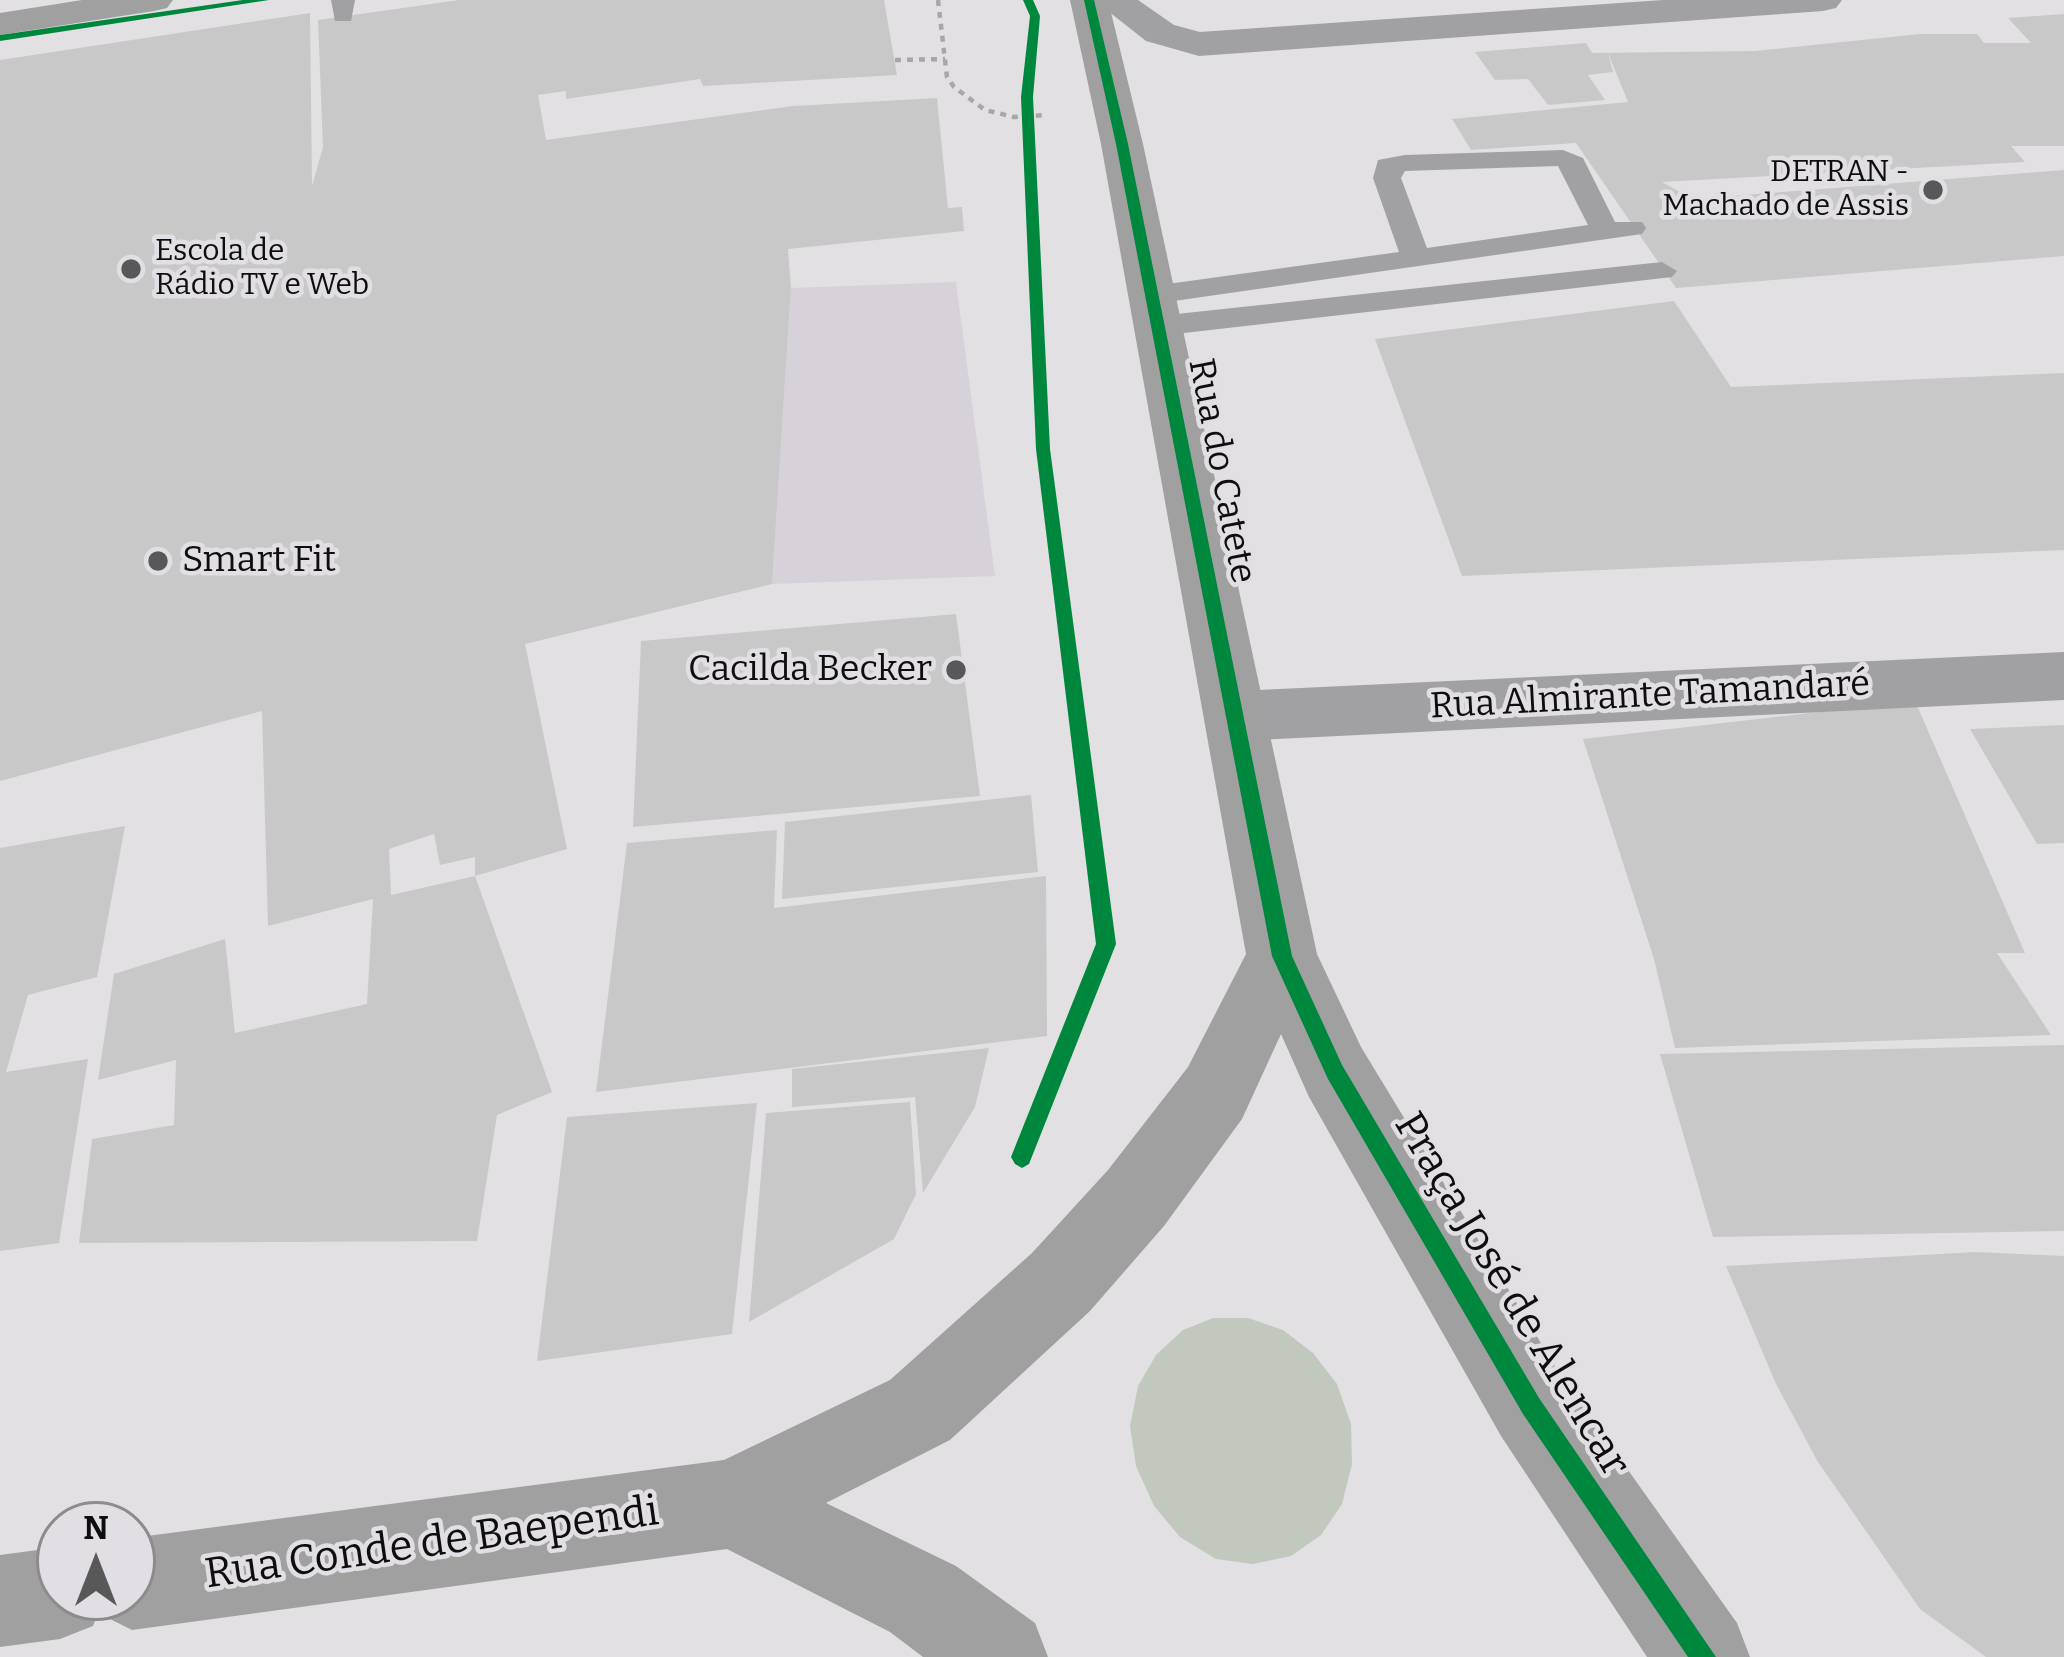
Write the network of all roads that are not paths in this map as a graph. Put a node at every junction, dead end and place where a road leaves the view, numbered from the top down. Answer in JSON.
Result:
{"nodes":[{"id":1,"x":154,"y":0,"type":"edge"},
{"id":2,"x":1089,"y":0,"type":"edge"},
{"id":3,"x":1113,"y":0,"type":"edge"},
{"id":4,"x":1823,"y":0,"type":"edge"},
{"id":5,"x":0,"y":23,"type":"edge"},
{"id":6,"x":1417,"y":261,"type":"junction"},
{"id":7,"x":1662,"y":272,"type":"dead end"},
{"id":8,"x":1155,"y":311,"type":"junction"},
{"id":9,"x":2064,"y":676,"type":"edge"},
{"id":10,"x":1237,"y":716,"type":"junction"},
{"id":11,"x":1282,"y":956,"type":"junction"},
{"id":12,"x":731,"y":1504,"type":"junction"},
{"id":13,"x":156,"y":1581,"type":"edge"},
{"id":14,"x":36,"y":1596,"type":"edge"},
{"id":15,"x":0,"y":1601,"type":"edge"},
{"id":16,"x":1001,"y":1657,"type":"edge"},
{"id":17,"x":1703,"y":1657,"type":"edge"}],
"edges":[{"from":1,"to":5,"type":"main road"},
{"from":2,"to":8,"type":"main road","name":"Rua do Catete"},
{"from":3,"to":4,"type":"street"},
{"from":6,"to":6,"type":"lane"},
{"from":6,"to":8,"type":"lane"},
{"from":7,"to":8,"type":"lane"},
{"from":8,"to":10,"type":"main road","name":"Rua do Catete"},
{"from":9,"to":10,"type":"street","name":"Rua Almirante Tamandaré"},
{"from":10,"to":11,"type":"main road","name":"Rua do Catete"},
{"from":11,"to":12,"type":"main road"},
{"from":11,"to":17,"type":"main road","name":"Praça José de Alencar"},
{"from":12,"to":13,"type":"main road","name":"Rua Conde de Baependi"},
{"from":12,"to":16,"type":"main road"},
{"from":14,"to":15,"type":"main road"}]}
